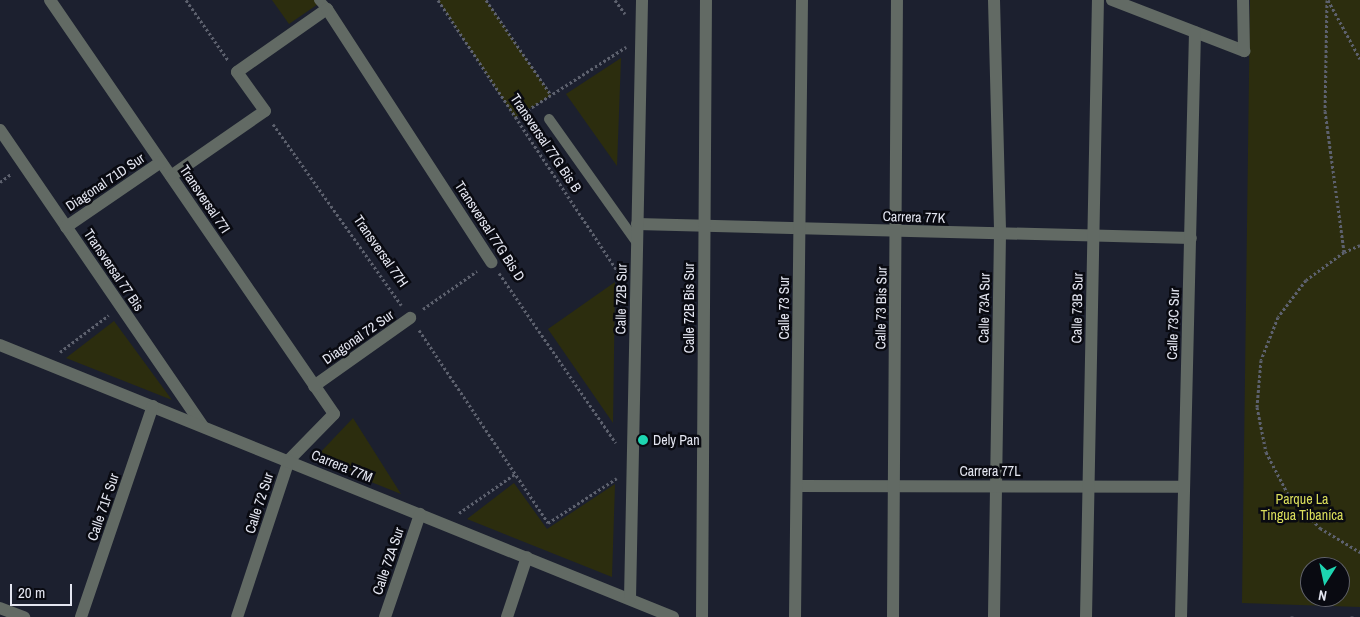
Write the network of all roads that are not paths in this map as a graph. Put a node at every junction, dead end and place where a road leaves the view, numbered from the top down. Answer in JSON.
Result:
{"nodes":[{"id":1,"x":50,"y":0,"type":"edge"},
{"id":2,"x":642,"y":0,"type":"edge"},
{"id":3,"x":706,"y":0,"type":"edge"},
{"id":4,"x":802,"y":0,"type":"edge"},
{"id":5,"x":897,"y":0,"type":"edge"},
{"id":6,"x":994,"y":0,"type":"edge"},
{"id":7,"x":1098,"y":0,"type":"edge"},
{"id":8,"x":1112,"y":0,"type":"edge"},
{"id":9,"x":1244,"y":0,"type":"edge"},
{"id":10,"x":323,"y":4,"type":"edge"},
{"id":11,"x":1195,"y":32,"type":"junction"},
{"id":12,"x":549,"y":119,"type":"dead end"},
{"id":13,"x":0,"y":130,"type":"edge"},
{"id":14,"x":162,"y":162,"type":"junction"},
{"id":15,"x":171,"y":176,"type":"junction"},
{"id":16,"x":637,"y":224,"type":"junction"},
{"id":17,"x":705,"y":226,"type":"junction"},
{"id":18,"x":66,"y":227,"type":"junction"},
{"id":19,"x":799,"y":228,"type":"junction"},
{"id":20,"x":897,"y":231,"type":"junction"},
{"id":21,"x":1000,"y":234,"type":"junction"},
{"id":22,"x":1094,"y":236,"type":"junction"},
{"id":23,"x":1191,"y":238,"type":"junction"},
{"id":24,"x":637,"y":243,"type":"junction"},
{"id":25,"x":492,"y":262,"type":"road end"},
{"id":26,"x":410,"y":318,"type":"road end"},
{"id":27,"x":0,"y":345,"type":"edge"},
{"id":28,"x":314,"y":386,"type":"junction"},
{"id":29,"x":153,"y":406,"type":"junction"},
{"id":30,"x":334,"y":414,"type":"joint"},
{"id":31,"x":202,"y":426,"type":"junction"},
{"id":32,"x":288,"y":460,"type":"junction"},
{"id":33,"x":997,"y":485,"type":"junction"},
{"id":34,"x":798,"y":486,"type":"junction"},
{"id":35,"x":1089,"y":486,"type":"junction"},
{"id":36,"x":894,"y":487,"type":"junction"},
{"id":37,"x":1182,"y":487,"type":"junction"},
{"id":38,"x":420,"y":514,"type":"junction"},
{"id":39,"x":527,"y":557,"type":"junction"},
{"id":40,"x":630,"y":599,"type":"junction"},
{"id":41,"x":0,"y":608,"type":"edge"},
{"id":42,"x":652,"y":613,"type":"edge"},
{"id":43,"x":24,"y":617,"type":"edge"},
{"id":44,"x":81,"y":617,"type":"edge"},
{"id":45,"x":237,"y":617,"type":"edge"},
{"id":46,"x":385,"y":617,"type":"edge"},
{"id":47,"x":507,"y":617,"type":"edge"},
{"id":48,"x":673,"y":617,"type":"edge"},
{"id":49,"x":702,"y":617,"type":"edge"},
{"id":50,"x":795,"y":617,"type":"edge"},
{"id":51,"x":893,"y":617,"type":"edge"},
{"id":52,"x":994,"y":617,"type":"edge"},
{"id":53,"x":1086,"y":617,"type":"edge"},
{"id":54,"x":1181,"y":617,"type":"edge"}],
"edges":[{"from":1,"to":14,"type":"street","name":"Transversal 77I"},
{"from":2,"to":16,"type":"street","name":"Calle 72B Sur"},
{"from":3,"to":17,"type":"street","name":"Calle 72B Bis Sur"},
{"from":4,"to":19,"type":"street","name":"Calle 73 Sur"},
{"from":5,"to":20,"type":"street","name":"Calle 73 Bis Sur"},
{"from":6,"to":21,"type":"street","name":"Calle 73A Sur"},
{"from":7,"to":22,"type":"street","name":"Calle 73B Sur"},
{"from":8,"to":11,"type":"street"},
{"from":9,"to":11,"type":"street"},
{"from":10,"to":15,"type":"street"},
{"from":10,"to":25,"type":"street","name":"Transversal 77G Bis D"},
{"from":11,"to":23,"type":"street","name":"Calle 73C Sur"},
{"from":12,"to":24,"type":"lane"},
{"from":13,"to":18,"type":"street","name":"Transversal 77 Bis"},
{"from":14,"to":15,"type":"street","name":"Transversal 77I"},
{"from":14,"to":18,"type":"street","name":"Diagonal 71D Sur"},
{"from":15,"to":28,"type":"street","name":"Transversal 77I"},
{"from":16,"to":17,"type":"street","name":"Carrera 77K"},
{"from":16,"to":24,"type":"street","name":"Calle 72B Sur"},
{"from":17,"to":19,"type":"street","name":"Carrera 77K"},
{"from":17,"to":49,"type":"street","name":"Calle 72B Bis Sur"},
{"from":18,"to":31,"type":"street","name":"Transversal 77 Bis"},
{"from":19,"to":20,"type":"street","name":"Carrera 77K"},
{"from":19,"to":34,"type":"street","name":"Calle 73 Sur"},
{"from":20,"to":21,"type":"street","name":"Carrera 77K"},
{"from":20,"to":36,"type":"street","name":"Calle 73 Bis Sur"},
{"from":21,"to":22,"type":"street","name":"Carrera 77K"},
{"from":21,"to":33,"type":"street","name":"Calle 73A Sur"},
{"from":22,"to":23,"type":"street","name":"Carrera 77K"},
{"from":22,"to":35,"type":"street","name":"Calle 73B Sur"},
{"from":23,"to":37,"type":"street","name":"Calle 73C Sur"},
{"from":24,"to":40,"type":"street","name":"Calle 72B Sur"},
{"from":26,"to":28,"type":"street","name":"Diagonal 72 Sur"},
{"from":27,"to":29,"type":"street","name":"Carrera 77M"},
{"from":28,"to":30,"type":"street","name":"Transversal 77I"},
{"from":29,"to":31,"type":"street","name":"Carrera 77M"},
{"from":29,"to":44,"type":"street","name":"Calle 71F Sur"},
{"from":30,"to":32,"type":"street","name":"Calle 72 Sur"},
{"from":31,"to":32,"type":"street","name":"Carrera 77M"},
{"from":32,"to":38,"type":"street","name":"Carrera 77M"},
{"from":32,"to":45,"type":"street","name":"Calle 72 Sur"},
{"from":33,"to":35,"type":"street","name":"Carrera 77L"},
{"from":33,"to":36,"type":"street","name":"Carrera 77L"},
{"from":33,"to":52,"type":"street","name":"Calle 73A Sur"},
{"from":34,"to":36,"type":"street","name":"Carrera 77L"},
{"from":34,"to":50,"type":"street","name":"Calle 73 Sur"},
{"from":35,"to":37,"type":"street","name":"Carrera 77L"},
{"from":35,"to":53,"type":"street","name":"Calle 73B Sur"},
{"from":36,"to":51,"type":"street","name":"Calle 73 Bis Sur"},
{"from":37,"to":54,"type":"street","name":"Calle 73C Sur"},
{"from":38,"to":39,"type":"street","name":"Carrera 77M"},
{"from":38,"to":46,"type":"street","name":"Calle 72A Sur"},
{"from":39,"to":40,"type":"street","name":"Carrera 77M"},
{"from":39,"to":47,"type":"street"},
{"from":40,"to":42,"type":"street","name":"Carrera 77M"},
{"from":41,"to":43,"type":"street"},
{"from":42,"to":48,"type":"street","name":"Carrera 77M"}]}
